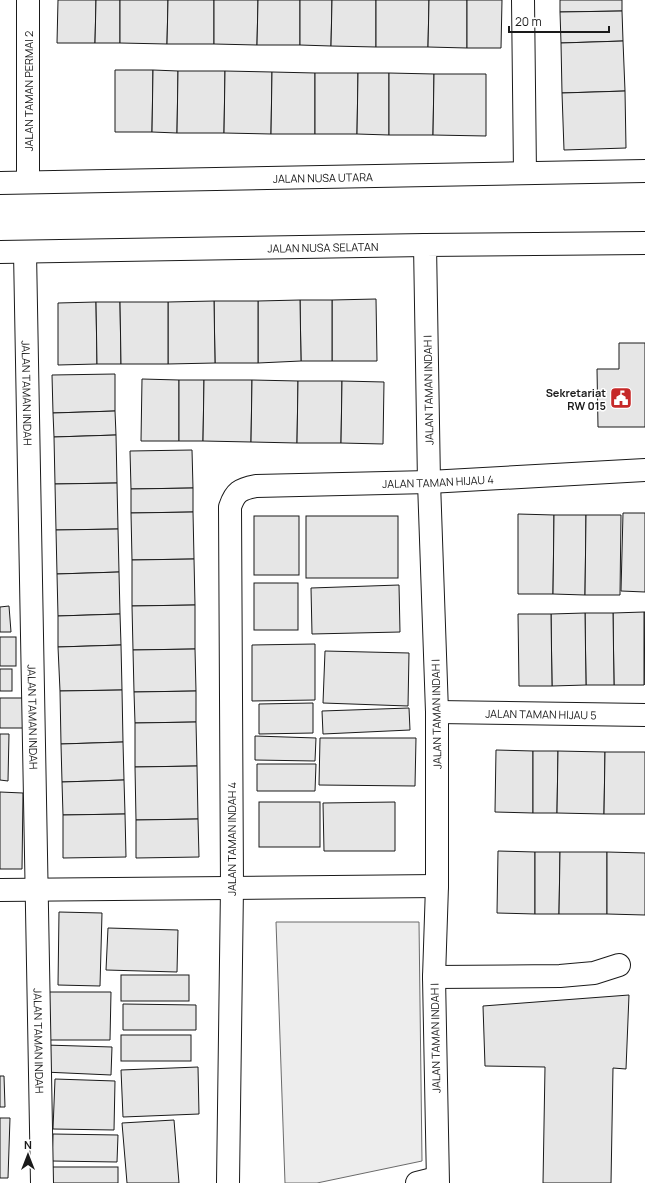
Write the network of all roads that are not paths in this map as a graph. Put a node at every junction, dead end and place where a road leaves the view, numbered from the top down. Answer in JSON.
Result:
{"nodes":[{"id":1,"x":28,"y":0,"type":"edge"},
{"id":2,"x":523,"y":0,"type":"edge"},
{"id":3,"x":645,"y":171,"type":"edge"},
{"id":4,"x":525,"y":173,"type":"junction"},
{"id":5,"x":28,"y":182,"type":"junction"},
{"id":6,"x":0,"y":183,"type":"edge"},
{"id":7,"x":645,"y":243,"type":"edge"},
{"id":8,"x":426,"y":245,"type":"junction"},
{"id":9,"x":0,"y":252,"type":"edge"},
{"id":10,"x":25,"y":252,"type":"junction"},
{"id":11,"x":645,"y":470,"type":"edge"},
{"id":12,"x":429,"y":482,"type":"junction"},
{"id":13,"x":233,"y":497,"type":"joint"},
{"id":14,"x":436,"y":712,"type":"junction"},
{"id":15,"x":645,"y":715,"type":"edge"},
{"id":16,"x":436,"y":886,"type":"junction"},
{"id":17,"x":232,"y":887,"type":"junction"},
{"id":18,"x":0,"y":890,"type":"edge"},
{"id":19,"x":38,"y":890,"type":"junction"},
{"id":20,"x":619,"y":965,"type":"dead end"},
{"id":21,"x":434,"y":978,"type":"junction"},
{"id":22,"x":431,"y":1181,"type":"edge"},
{"id":23,"x":42,"y":1183,"type":"edge"},
{"id":24,"x":228,"y":1183,"type":"edge"}],
"edges":[{"from":1,"to":5,"type":"street","name":"JALAN TAMAN PERMAI 2"},
{"from":2,"to":4,"type":"street"},
{"from":3,"to":4,"type":"street","name":"JALAN NUSA UTARA"},
{"from":4,"to":5,"type":"street","name":"JALAN NUSA UTARA"},
{"from":5,"to":6,"type":"street","name":"JALAN NUSA UTARA"},
{"from":7,"to":8,"type":"street","name":"JALAN NUSA SELATAN"},
{"from":8,"to":10,"type":"street","name":"JALAN NUSA SELATAN"},
{"from":8,"to":12,"type":"street","name":"JALAN TAMAN INDAH I"},
{"from":9,"to":10,"type":"street","name":"JALAN NUSA SELATAN"},
{"from":10,"to":19,"type":"street","name":"JALAN TAMAN INDAH"},
{"from":11,"to":12,"type":"street","name":"JALAN TAMAN HIJAU 4"},
{"from":12,"to":13,"type":"street","name":"JALAN TAMAN HIJAU 4"},
{"from":12,"to":14,"type":"street","name":"JALAN TAMAN INDAH I"},
{"from":13,"to":17,"type":"street","name":"JALAN TAMAN INDAH 4"},
{"from":14,"to":15,"type":"street","name":"JALAN TAMAN HIJAU 5"},
{"from":14,"to":16,"type":"street","name":"JALAN TAMAN INDAH I"},
{"from":16,"to":17,"type":"street"},
{"from":16,"to":21,"type":"street","name":"JALAN TAMAN INDAH I"},
{"from":17,"to":19,"type":"street"},
{"from":17,"to":24,"type":"street","name":"JALAN TAMAN INDAH 4"},
{"from":18,"to":19,"type":"street"},
{"from":19,"to":23,"type":"street","name":"JALAN TAMAN INDAH"},
{"from":20,"to":21,"type":"street"},
{"from":21,"to":22,"type":"street","name":"JALAN TAMAN INDAH I"}]}
